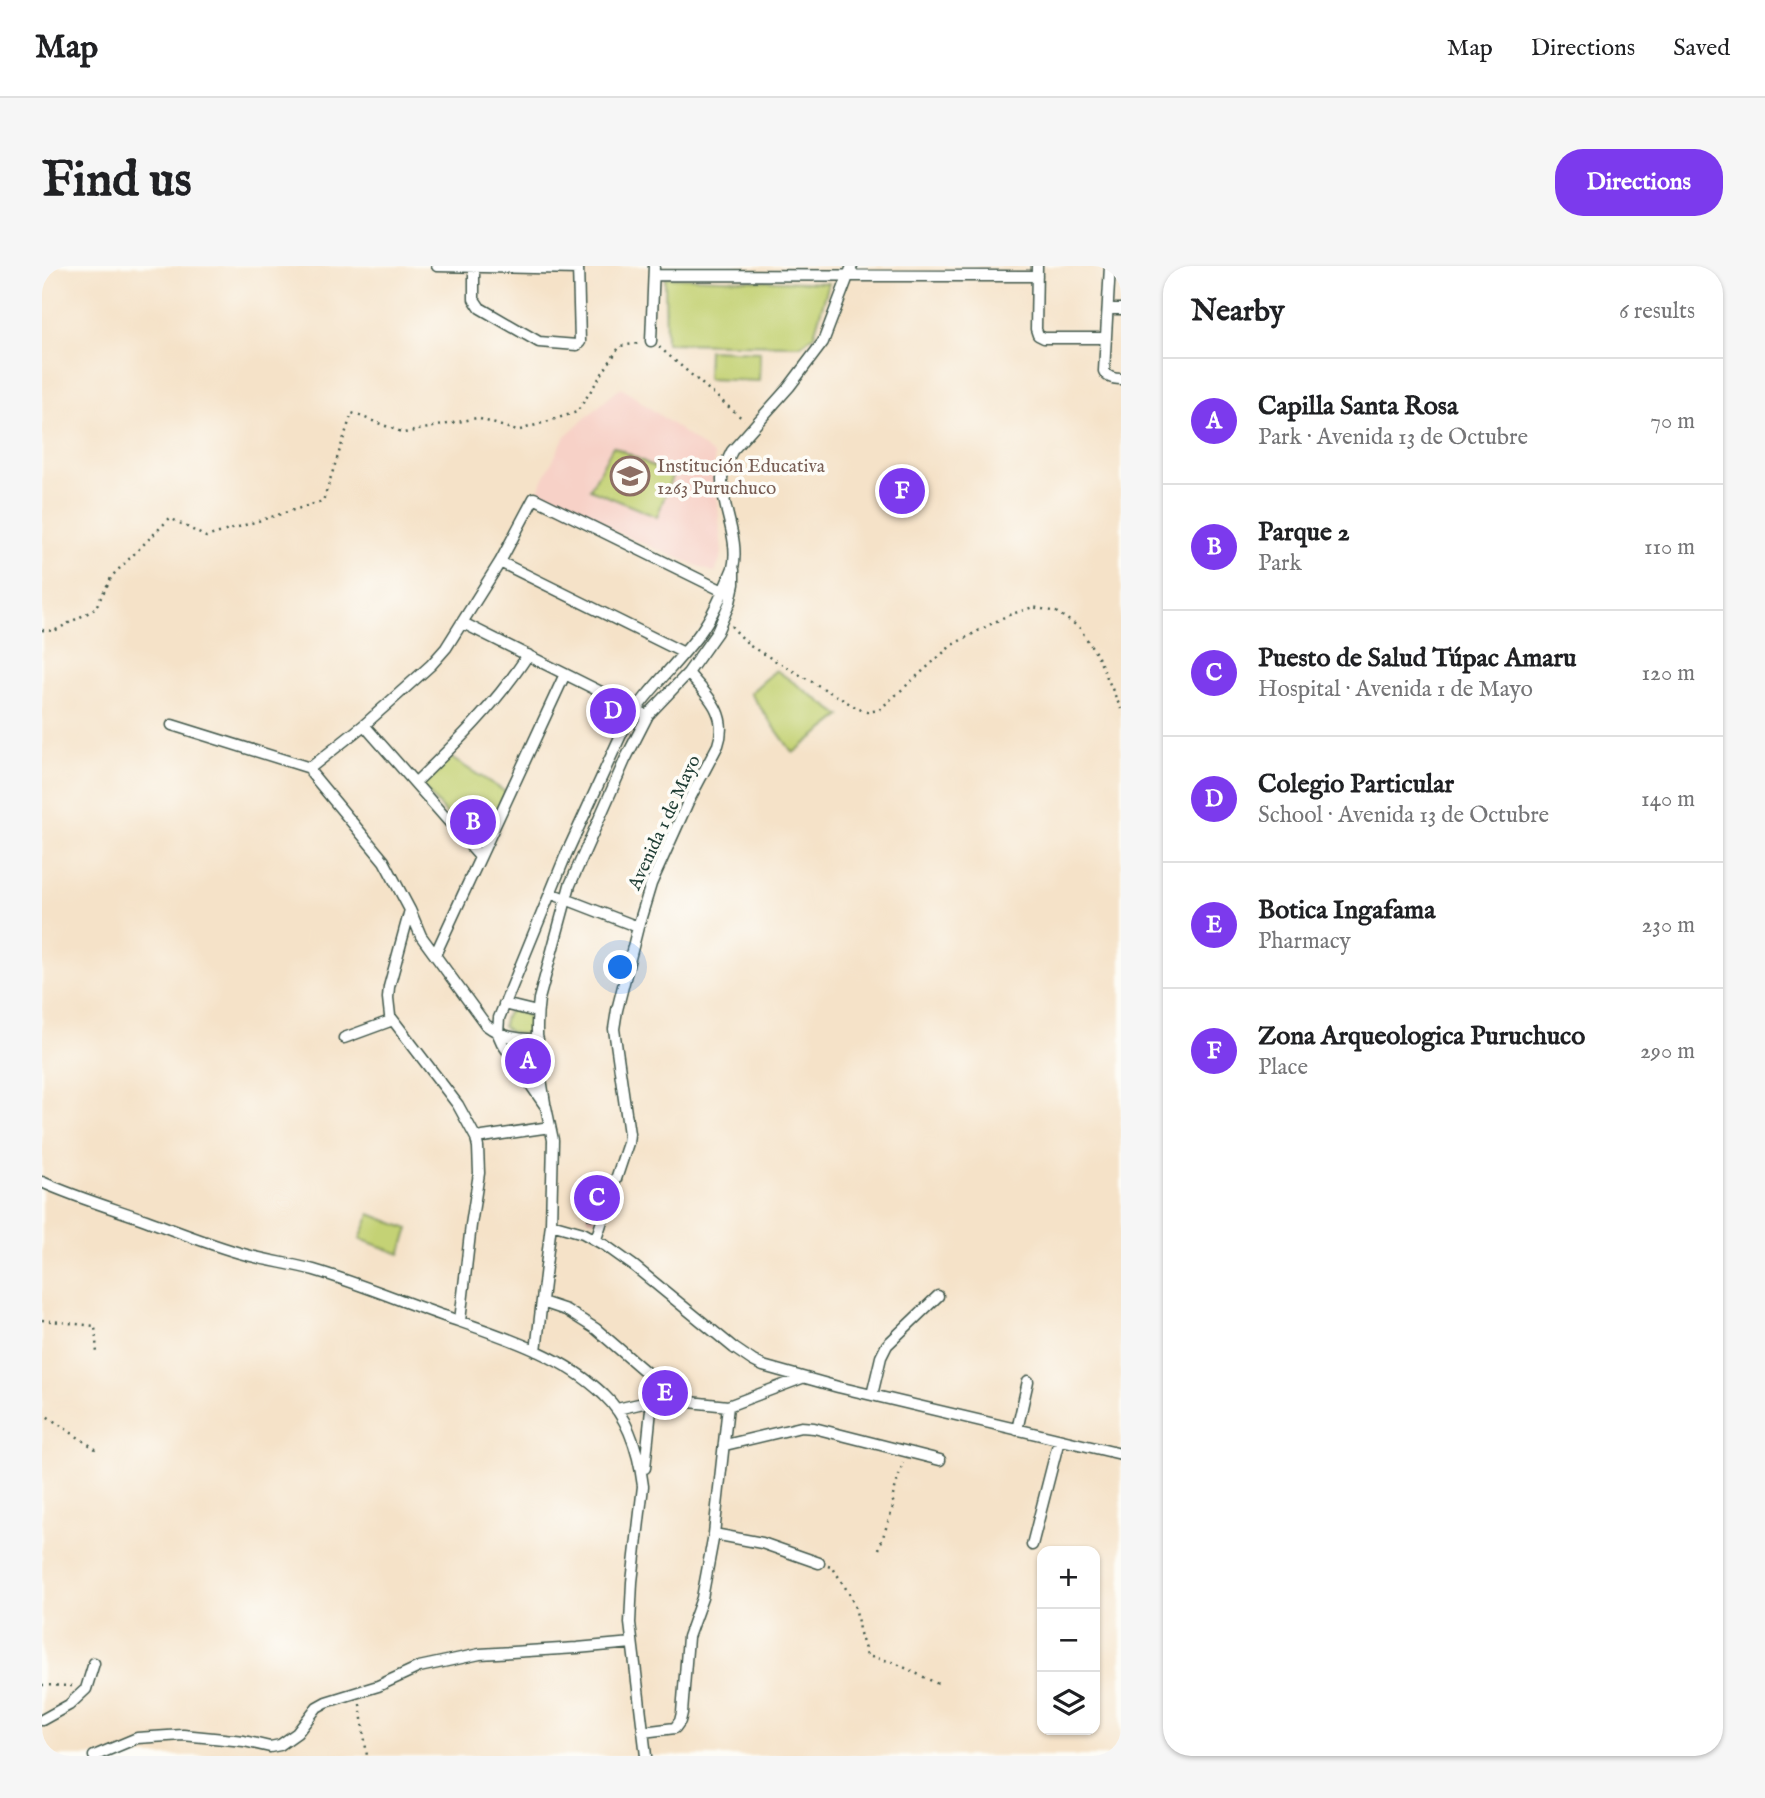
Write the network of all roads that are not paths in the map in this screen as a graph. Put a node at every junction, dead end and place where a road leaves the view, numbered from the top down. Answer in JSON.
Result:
{"nodes":[{"id":1,"x":436,"y":266,"type":"edge"},
{"id":2,"x":1110,"y":266,"type":"edge"},
{"id":3,"x":474,"y":267,"type":"edge"},
{"id":4,"x":578,"y":267,"type":"edge"},
{"id":5,"x":654,"y":270,"type":"edge"},
{"id":6,"x":850,"y":271,"type":"edge"},
{"id":7,"x":1037,"y":271,"type":"edge"},
{"id":8,"x":1108,"y":309,"type":"junction"},
{"id":9,"x":1121,"y":309,"type":"edge"},
{"id":10,"x":1106,"y":338,"type":"junction"},
{"id":11,"x":651,"y":341,"type":"road end"},
{"id":12,"x":1121,"y":379,"type":"edge"},
{"id":13,"x":500,"y":562,"type":"junction"},
{"id":14,"x":734,"y":563,"type":"junction"},
{"id":15,"x":723,"y":591,"type":"junction"},
{"id":16,"x":463,"y":623,"type":"junction"},
{"id":17,"x":684,"y":653,"type":"junction"},
{"id":18,"x":528,"y":655,"type":"junction"},
{"id":19,"x":688,"y":673,"type":"junction"},
{"id":20,"x":565,"y":674,"type":"junction"},
{"id":21,"x":636,"y":709,"type":"junction"},
{"id":22,"x":648,"y":715,"type":"junction"},
{"id":23,"x":172,"y":725,"type":"dead end"},
{"id":24,"x":364,"y":725,"type":"junction"},
{"id":25,"x":310,"y":768,"type":"junction"},
{"id":26,"x":415,"y":783,"type":"junction"},
{"id":27,"x":480,"y":857,"type":"junction"},
{"id":28,"x":550,"y":893,"type":"junction"},
{"id":29,"x":566,"y":899,"type":"junction"},
{"id":30,"x":410,"y":910,"type":"junction"},
{"id":31,"x":638,"y":927,"type":"junction"},
{"id":32,"x":435,"y":954,"type":"junction"},
{"id":33,"x":504,"y":1004,"type":"junction"},
{"id":34,"x":537,"y":1012,"type":"junction"},
{"id":35,"x":393,"y":1020,"type":"junction"},
{"id":36,"x":498,"y":1034,"type":"junction"},
{"id":37,"x":344,"y":1038,"type":"dead end"},
{"id":38,"x":538,"y":1038,"type":"junction"},
{"id":39,"x":546,"y":1107,"type":"junction"},
{"id":40,"x":550,"y":1127,"type":"junction"},
{"id":41,"x":476,"y":1138,"type":"junction"},
{"id":42,"x":42,"y":1182,"type":"edge"},
{"id":43,"x":551,"y":1224,"type":"junction"},
{"id":44,"x":596,"y":1240,"type":"junction"},
{"id":45,"x":938,"y":1296,"type":"dead end"},
{"id":46,"x":542,"y":1302,"type":"junction"},
{"id":47,"x":460,"y":1321,"type":"junction"},
{"id":48,"x":536,"y":1351,"type":"junction"},
{"id":49,"x":803,"y":1378,"type":"junction"},
{"id":50,"x":1028,"y":1381,"type":"dead end"},
{"id":51,"x":872,"y":1395,"type":"junction"},
{"id":52,"x":678,"y":1399,"type":"junction"},
{"id":53,"x":652,"y":1400,"type":"junction"},
{"id":54,"x":728,"y":1406,"type":"junction"},
{"id":55,"x":617,"y":1409,"type":"junction"},
{"id":56,"x":1017,"y":1430,"type":"junction"},
{"id":57,"x":1059,"y":1440,"type":"junction"},
{"id":58,"x":724,"y":1445,"type":"junction"},
{"id":59,"x":1121,"y":1454,"type":"edge"},
{"id":60,"x":940,"y":1460,"type":"dead end"},
{"id":61,"x":643,"y":1486,"type":"junction"},
{"id":62,"x":714,"y":1534,"type":"junction"},
{"id":63,"x":1032,"y":1545,"type":"dead end"},
{"id":64,"x":819,"y":1563,"type":"road end"},
{"id":65,"x":632,"y":1643,"type":"junction"},
{"id":66,"x":94,"y":1662,"type":"dead end"},
{"id":67,"x":42,"y":1720,"type":"edge"},
{"id":68,"x":643,"y":1732,"type":"junction"},
{"id":69,"x":271,"y":1751,"type":"edge"},
{"id":70,"x":94,"y":1756,"type":"edge"},
{"id":71,"x":646,"y":1756,"type":"edge"}],
"edges":[{"from":1,"to":3,"type":"street"},
{"from":2,"to":8,"type":"street"},
{"from":3,"to":4,"type":"street"},
{"from":3,"to":4,"type":"street"},
{"from":5,"to":6,"type":"street"},
{"from":5,"to":11,"type":"street"},
{"from":6,"to":7,"type":"street"},
{"from":6,"to":14,"type":"street"},
{"from":7,"to":10,"type":"street"},
{"from":8,"to":9,"type":"street"},
{"from":8,"to":10,"type":"street"},
{"from":10,"to":12,"type":"street"},
{"from":13,"to":15,"type":"street"},
{"from":13,"to":16,"type":"street"},
{"from":13,"to":17,"type":"street"},
{"from":14,"to":15,"type":"street"},
{"from":14,"to":19,"type":"street"},
{"from":15,"to":17,"type":"street"},
{"from":16,"to":18,"type":"street"},
{"from":16,"to":24,"type":"street"},
{"from":17,"to":21,"type":"street"},
{"from":18,"to":20,"type":"street"},
{"from":18,"to":26,"type":"street"},
{"from":19,"to":22,"type":"street"},
{"from":19,"to":31,"type":"street","name":"Avenida 1 de Mayo"},
{"from":20,"to":21,"type":"street"},
{"from":20,"to":27,"type":"street"},
{"from":21,"to":22,"type":"street"},
{"from":21,"to":28,"type":"street"},
{"from":22,"to":29,"type":"street"},
{"from":23,"to":25,"type":"street"},
{"from":24,"to":25,"type":"street"},
{"from":24,"to":26,"type":"street"},
{"from":25,"to":30,"type":"street"},
{"from":26,"to":27,"type":"street"},
{"from":27,"to":32,"type":"street"},
{"from":28,"to":29,"type":"street"},
{"from":28,"to":33,"type":"street"},
{"from":29,"to":31,"type":"street"},
{"from":29,"to":34,"type":"street"},
{"from":30,"to":32,"type":"street"},
{"from":30,"to":35,"type":"street"},
{"from":31,"to":44,"type":"street","name":"Avenida 1 de Mayo"},
{"from":32,"to":36,"type":"street"},
{"from":33,"to":34,"type":"street"},
{"from":33,"to":36,"type":"street"},
{"from":34,"to":38,"type":"street"},
{"from":35,"to":37,"type":"street"},
{"from":35,"to":41,"type":"street"},
{"from":36,"to":38,"type":"street"},
{"from":36,"to":39,"type":"street"},
{"from":38,"to":39,"type":"street"},
{"from":39,"to":40,"type":"street"},
{"from":40,"to":41,"type":"street"},
{"from":40,"to":43,"type":"street"},
{"from":41,"to":47,"type":"street"},
{"from":42,"to":47,"type":"street"},
{"from":43,"to":44,"type":"street"},
{"from":43,"to":46,"type":"street"},
{"from":44,"to":49,"type":"street"},
{"from":45,"to":51,"type":"street"},
{"from":46,"to":48,"type":"street"},
{"from":46,"to":52,"type":"street"},
{"from":47,"to":48,"type":"street"},
{"from":48,"to":55,"type":"street"},
{"from":49,"to":51,"type":"street"},
{"from":49,"to":54,"type":"street"},
{"from":50,"to":56,"type":"street"},
{"from":51,"to":56,"type":"street"},
{"from":52,"to":53,"type":"street"},
{"from":52,"to":54,"type":"street"},
{"from":53,"to":55,"type":"street"},
{"from":53,"to":61,"type":"street"},
{"from":54,"to":58,"type":"street"},
{"from":55,"to":61,"type":"street"},
{"from":56,"to":57,"type":"street"},
{"from":57,"to":59,"type":"street"},
{"from":57,"to":63,"type":"street"},
{"from":58,"to":60,"type":"street"},
{"from":58,"to":62,"type":"street"},
{"from":61,"to":65,"type":"street"},
{"from":62,"to":64,"type":"street"},
{"from":62,"to":68,"type":"street"},
{"from":65,"to":68,"type":"street"},
{"from":65,"to":69,"type":"street"},
{"from":66,"to":67,"type":"street"},
{"from":68,"to":71,"type":"street"},
{"from":69,"to":70,"type":"street"}]}
